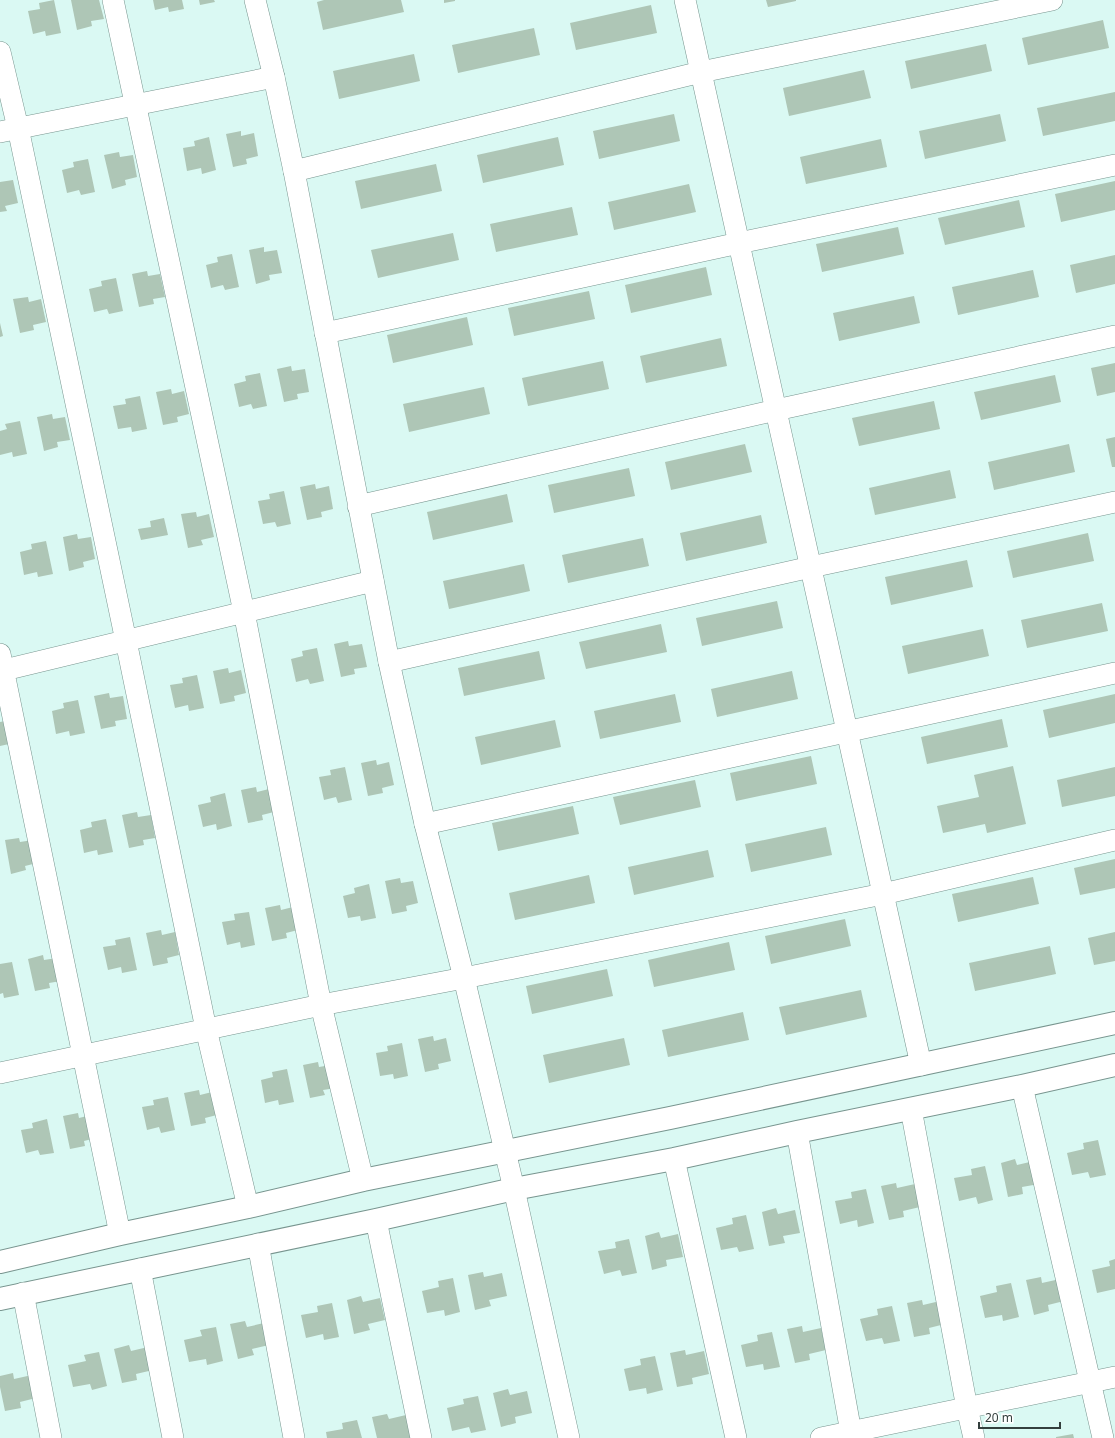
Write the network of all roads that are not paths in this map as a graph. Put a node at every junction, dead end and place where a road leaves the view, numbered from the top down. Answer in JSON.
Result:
{"nodes":[{"id":1,"x":113,"y":0,"type":"edge"},
{"id":2,"x":255,"y":0,"type":"edge"},
{"id":3,"x":685,"y":0,"type":"edge"},
{"id":4,"x":1052,"y":0,"type":"edge"},
{"id":5,"x":0,"y":52,"type":"edge"},
{"id":6,"x":701,"y":72,"type":"junction"},
{"id":7,"x":274,"y":77,"type":"junction"},
{"id":8,"x":136,"y":106,"type":"junction"},
{"id":9,"x":9,"y":130,"type":"edge"},
{"id":10,"x":1115,"y":165,"type":"edge"},
{"id":11,"x":294,"y":171,"type":"junction"},
{"id":12,"x":739,"y":243,"type":"junction"},
{"id":13,"x":324,"y":333,"type":"junction"},
{"id":14,"x":1115,"y":336,"type":"edge"},
{"id":15,"x":776,"y":410,"type":"junction"},
{"id":16,"x":1115,"y":502,"type":"edge"},
{"id":17,"x":358,"y":506,"type":"junction"},
{"id":18,"x":811,"y":567,"type":"junction"},
{"id":19,"x":373,"y":581,"type":"junction"},
{"id":20,"x":244,"y":612,"type":"junction"},
{"id":21,"x":126,"y":640,"type":"junction"},
{"id":22,"x":389,"y":662,"type":"junction"},
{"id":23,"x":1,"y":665,"type":"edge"},
{"id":24,"x":1115,"y":672,"type":"edge"},
{"id":25,"x":847,"y":730,"type":"junction"},
{"id":26,"x":425,"y":824,"type":"junction"},
{"id":27,"x":1115,"y":840,"type":"edge"},
{"id":28,"x":883,"y":894,"type":"junction"},
{"id":29,"x":464,"y":978,"type":"junction"},
{"id":30,"x":321,"y":1005,"type":"junction"},
{"id":31,"x":1115,"y":1024,"type":"edge"},
{"id":32,"x":206,"y":1029,"type":"junction"},
{"id":33,"x":83,"y":1055,"type":"junction"},
{"id":34,"x":921,"y":1065,"type":"junction"},
{"id":35,"x":1115,"y":1065,"type":"edge"},
{"id":36,"x":0,"y":1073,"type":"edge"},
{"id":37,"x":1022,"y":1086,"type":"junction"},
{"id":38,"x":911,"y":1109,"type":"junction"},
{"id":39,"x":797,"y":1132,"type":"junction"},
{"id":40,"x":505,"y":1151,"type":"junction"},
{"id":41,"x":674,"y":1159,"type":"junction"},
{"id":42,"x":363,"y":1180,"type":"junction"},
{"id":43,"x":514,"y":1189,"type":"junction"},
{"id":44,"x":248,"y":1207,"type":"junction"},
{"id":45,"x":376,"y":1220,"type":"junction"},
{"id":46,"x":120,"y":1234,"type":"junction"},
{"id":47,"x":258,"y":1244,"type":"junction"},
{"id":48,"x":1,"y":1259,"type":"edge"},
{"id":49,"x":140,"y":1269,"type":"junction"},
{"id":50,"x":23,"y":1293,"type":"junction"},
{"id":51,"x":0,"y":1299,"type":"edge"},
{"id":52,"x":1115,"y":1377,"type":"edge"},
{"id":53,"x":1091,"y":1382,"type":"junction"},
{"id":54,"x":967,"y":1408,"type":"junction"},
{"id":55,"x":852,"y":1435,"type":"edge"},
{"id":56,"x":51,"y":1438,"type":"edge"},
{"id":57,"x":173,"y":1438,"type":"edge"},
{"id":58,"x":294,"y":1438,"type":"edge"},
{"id":59,"x":421,"y":1438,"type":"edge"},
{"id":60,"x":569,"y":1438,"type":"edge"},
{"id":61,"x":736,"y":1438,"type":"edge"},
{"id":62,"x":821,"y":1438,"type":"edge"},
{"id":63,"x":974,"y":1438,"type":"edge"},
{"id":64,"x":1103,"y":1438,"type":"edge"}],
"edges":[{"from":1,"to":8,"type":"street"},
{"from":2,"to":7,"type":"street"},
{"from":3,"to":6,"type":"street"},
{"from":4,"to":6,"type":"street"},
{"from":5,"to":9,"type":"street"},
{"from":6,"to":11,"type":"street"},
{"from":6,"to":12,"type":"street"},
{"from":7,"to":8,"type":"street"},
{"from":7,"to":11,"type":"street"},
{"from":8,"to":9,"type":"street"},
{"from":8,"to":20,"type":"street"},
{"from":9,"to":21,"type":"street"},
{"from":10,"to":12,"type":"street"},
{"from":11,"to":13,"type":"street"},
{"from":12,"to":13,"type":"street"},
{"from":12,"to":15,"type":"street"},
{"from":13,"to":17,"type":"street"},
{"from":14,"to":15,"type":"street"},
{"from":15,"to":17,"type":"street"},
{"from":15,"to":18,"type":"street"},
{"from":16,"to":18,"type":"street"},
{"from":17,"to":19,"type":"street"},
{"from":18,"to":22,"type":"street"},
{"from":18,"to":25,"type":"street"},
{"from":19,"to":20,"type":"street"},
{"from":19,"to":22,"type":"street"},
{"from":20,"to":21,"type":"street"},
{"from":20,"to":30,"type":"street"},
{"from":21,"to":23,"type":"street"},
{"from":21,"to":32,"type":"street"},
{"from":22,"to":26,"type":"street"},
{"from":23,"to":33,"type":"street"},
{"from":24,"to":25,"type":"street"},
{"from":25,"to":26,"type":"street"},
{"from":25,"to":28,"type":"street"},
{"from":26,"to":29,"type":"street"},
{"from":27,"to":28,"type":"street"},
{"from":28,"to":29,"type":"street"},
{"from":28,"to":34,"type":"street"},
{"from":29,"to":30,"type":"street"},
{"from":29,"to":40,"type":"street"},
{"from":30,"to":32,"type":"street"},
{"from":30,"to":42,"type":"street"},
{"from":31,"to":34,"type":"street"},
{"from":32,"to":33,"type":"street"},
{"from":32,"to":44,"type":"street"},
{"from":33,"to":36,"type":"street"},
{"from":33,"to":46,"type":"street"},
{"from":34,"to":40,"type":"street"},
{"from":35,"to":37,"type":"street"},
{"from":37,"to":38,"type":"street"},
{"from":37,"to":53,"type":"street"},
{"from":38,"to":39,"type":"street"},
{"from":38,"to":54,"type":"street"},
{"from":39,"to":41,"type":"street"},
{"from":39,"to":55,"type":"street"},
{"from":40,"to":42,"type":"street"},
{"from":40,"to":43,"type":"street"},
{"from":41,"to":43,"type":"street"},
{"from":41,"to":61,"type":"street"},
{"from":42,"to":44,"type":"street"},
{"from":43,"to":45,"type":"street"},
{"from":43,"to":60,"type":"street"},
{"from":44,"to":46,"type":"street"},
{"from":45,"to":47,"type":"street"},
{"from":45,"to":59,"type":"street"},
{"from":46,"to":48,"type":"street"},
{"from":47,"to":49,"type":"street"},
{"from":47,"to":58,"type":"street"},
{"from":49,"to":50,"type":"street"},
{"from":49,"to":57,"type":"street"},
{"from":50,"to":51,"type":"street"},
{"from":50,"to":56,"type":"street"},
{"from":52,"to":53,"type":"street"},
{"from":53,"to":54,"type":"street"},
{"from":53,"to":64,"type":"street"},
{"from":54,"to":55,"type":"street"},
{"from":54,"to":63,"type":"street"},
{"from":55,"to":62,"type":"street"}]}
